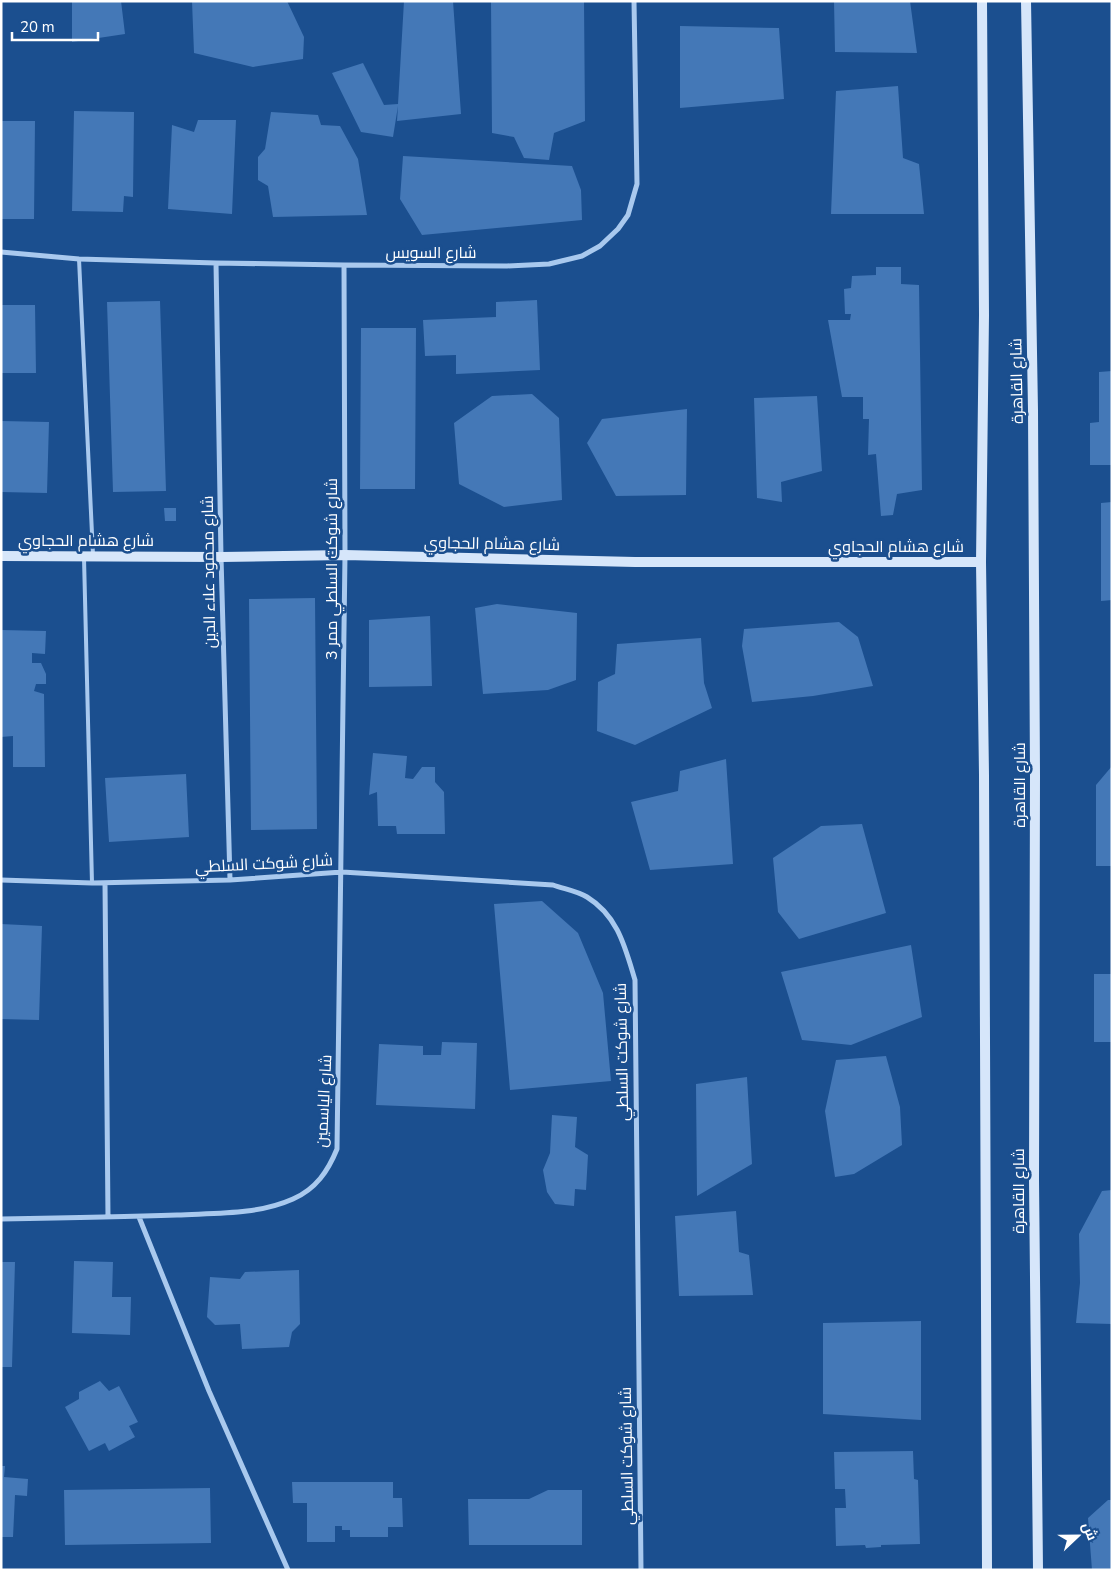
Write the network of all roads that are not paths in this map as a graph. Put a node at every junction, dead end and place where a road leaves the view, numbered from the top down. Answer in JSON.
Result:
{"nodes":[{"id":1,"x":634,"y":1,"type":"edge"},
{"id":2,"x":982,"y":1,"type":"edge"},
{"id":3,"x":1026,"y":1,"type":"edge"},
{"id":4,"x":1,"y":252,"type":"edge"},
{"id":5,"x":79,"y":259,"type":"junction"},
{"id":6,"x":216,"y":263,"type":"junction"},
{"id":7,"x":344,"y":265,"type":"junction"},
{"id":8,"x":89,"y":555,"type":"junction"},
{"id":9,"x":345,"y":555,"type":"junction"},
{"id":10,"x":1,"y":556,"type":"edge"},
{"id":11,"x":221,"y":557,"type":"junction"},
{"id":12,"x":982,"y":562,"type":"junction"},
{"id":13,"x":342,"y":872,"type":"junction"},
{"id":14,"x":1,"y":880,"type":"edge"},
{"id":15,"x":230,"y":880,"type":"junction"},
{"id":16,"x":92,"y":883,"type":"junction"},
{"id":17,"x":105,"y":883,"type":"junction"},
{"id":18,"x":139,"y":1216,"type":"junction"},
{"id":19,"x":108,"y":1217,"type":"junction"},
{"id":20,"x":1,"y":1219,"type":"edge"},
{"id":21,"x":288,"y":1570,"type":"edge"},
{"id":22,"x":641,"y":1570,"type":"edge"},
{"id":23,"x":988,"y":1570,"type":"edge"},
{"id":24,"x":1038,"y":1570,"type":"edge"}],
"edges":[{"from":1,"to":7,"type":"street","name":"شارع السويس"},
{"from":2,"to":12,"type":"main road","name":"شارع القاهرة"},
{"from":3,"to":24,"type":"main road","name":"شارع القاهرة"},
{"from":4,"to":5,"type":"street","name":"شارع السويس"},
{"from":5,"to":6,"type":"street","name":"شارع السويس"},
{"from":5,"to":8,"type":"lane"},
{"from":6,"to":7,"type":"street","name":"شارع السويس"},
{"from":6,"to":11,"type":"street","name":"شارع محمود علاء الدين"},
{"from":7,"to":9,"type":"street","name":"شارع شوكت السلطي ممر 3"},
{"from":8,"to":10,"type":"main road","name":"شارع هشام الحجاوي"},
{"from":8,"to":11,"type":"main road","name":"شارع هشام الحجاوي"},
{"from":8,"to":16,"type":"lane"},
{"from":9,"to":11,"type":"main road","name":"شارع هشام الحجاوي"},
{"from":9,"to":12,"type":"main road","name":"شارع هشام الحجاوي"},
{"from":9,"to":13,"type":"street","name":"شارع شوكت السلطي ممر 3"},
{"from":11,"to":15,"type":"street","name":"شارع محمود علاء الدين"},
{"from":12,"to":23,"type":"main road","name":"شارع القاهرة"},
{"from":13,"to":15,"type":"street","name":"شارع شوكت السلطي"},
{"from":13,"to":18,"type":"street","name":"شارع الياسمين"},
{"from":13,"to":22,"type":"street","name":"شارع شوكت السلطي"},
{"from":14,"to":16,"type":"street","name":"شارع شوكت السلطي"},
{"from":15,"to":17,"type":"street","name":"شارع شوكت السلطي"},
{"from":16,"to":17,"type":"street","name":"شارع شوكت السلطي"},
{"from":17,"to":19,"type":"street"},
{"from":18,"to":19,"type":"street","name":"شارع الياسمين"},
{"from":18,"to":21,"type":"street"},
{"from":19,"to":20,"type":"street","name":"شارع الياسمين"}]}
